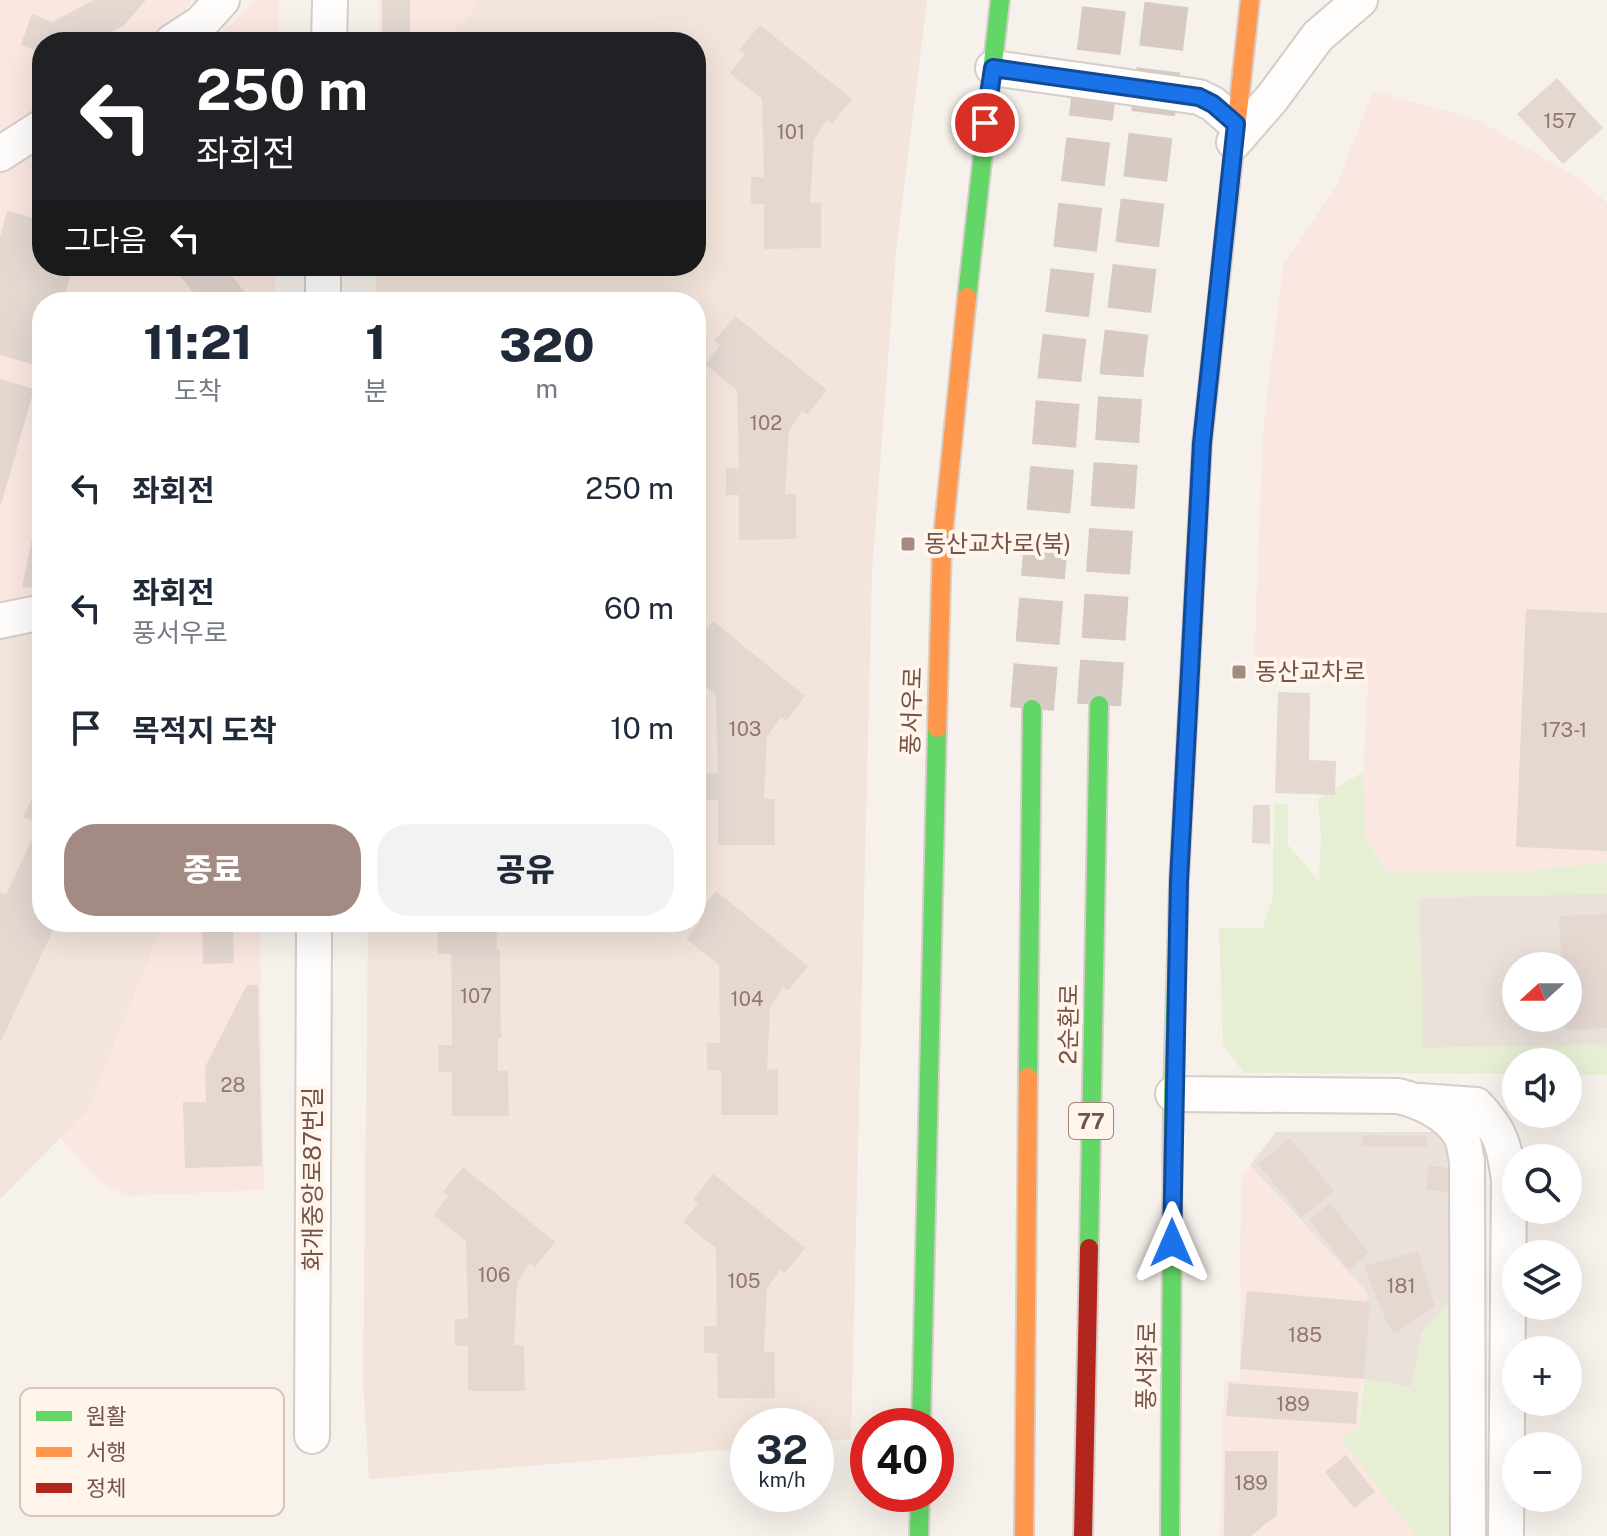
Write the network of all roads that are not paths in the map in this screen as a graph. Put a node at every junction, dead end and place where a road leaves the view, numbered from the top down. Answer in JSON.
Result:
{"nodes":[{"id":1,"x":222,"y":0,"type":"edge"},
{"id":2,"x":330,"y":0,"type":"edge"},
{"id":3,"x":1000,"y":0,"type":"edge"},
{"id":4,"x":1250,"y":0,"type":"edge"},
{"id":5,"x":1360,"y":0,"type":"edge"},
{"id":6,"x":187,"y":32,"type":"edge"},
{"id":7,"x":329,"y":32,"type":"edge"},
{"id":8,"x":993,"y":68,"type":"junction"},
{"id":9,"x":32,"y":133,"type":"edge"},
{"id":10,"x":1235,"y":133,"type":"junction"},
{"id":11,"x":0,"y":154,"type":"edge"},
{"id":12,"x":32,"y":614,"type":"edge"},
{"id":13,"x":0,"y":621,"type":"edge"},
{"id":14,"x":1099,"y":705,"type":"tunnel mouth"},
{"id":15,"x":1032,"y":709,"type":"tunnel mouth"},
{"id":16,"x":314,"y":932,"type":"edge"},
{"id":17,"x":1173,"y":1094,"type":"junction"},
{"id":18,"x":1420,"y":1101,"type":"junction"},
{"id":19,"x":921,"y":1408,"type":"edge"},
{"id":20,"x":312,"y":1436,"type":"dead end"},
{"id":21,"x":1084,"y":1453,"type":"junction"},
{"id":22,"x":1024,"y":1458,"type":"junction"},
{"id":23,"x":920,"y":1512,"type":"edge"},
{"id":24,"x":919,"y":1536,"type":"edge"},
{"id":25,"x":1017,"y":1536,"type":"edge"},
{"id":26,"x":1024,"y":1536,"type":"edge"},
{"id":27,"x":1083,"y":1536,"type":"edge"},
{"id":28,"x":1090,"y":1536,"type":"edge"},
{"id":29,"x":1170,"y":1536,"type":"edge"},
{"id":30,"x":1468,"y":1536,"type":"edge"},
{"id":31,"x":1506,"y":1536,"type":"edge"}],
"edges":[{"from":1,"to":6,"type":"street"},
{"from":2,"to":7,"type":"street"},
{"from":3,"to":8,"type":"main road","name":"풍서우로"},
{"from":4,"to":10,"type":"main road","name":"풍서좌로"},
{"from":5,"to":10,"type":"street"},
{"from":8,"to":10,"type":"street"},
{"from":8,"to":19,"type":"main road","name":"풍서우로"},
{"from":9,"to":11,"type":"street"},
{"from":10,"to":17,"type":"main road","name":"풍서좌로"},
{"from":12,"to":13,"type":"street"},
{"from":14,"to":21,"type":"main road","name":"2순환로","number":"77"},
{"from":15,"to":22,"type":"main road","name":"2순환로"},
{"from":16,"to":20,"type":"street","name":"화개중앙로87번길"},
{"from":17,"to":18,"type":"street"},
{"from":17,"to":29,"type":"main road","name":"풍서좌로"},
{"from":18,"to":30,"type":"street"},
{"from":18,"to":31,"type":"street"},
{"from":21,"to":27,"type":"main road","name":"2순환로","number":"77"},
{"from":21,"to":28,"type":"main road"},
{"from":22,"to":25,"type":"main road"},
{"from":22,"to":26,"type":"main road","name":"2순환로"},
{"from":23,"to":24,"type":"main road"}]}
